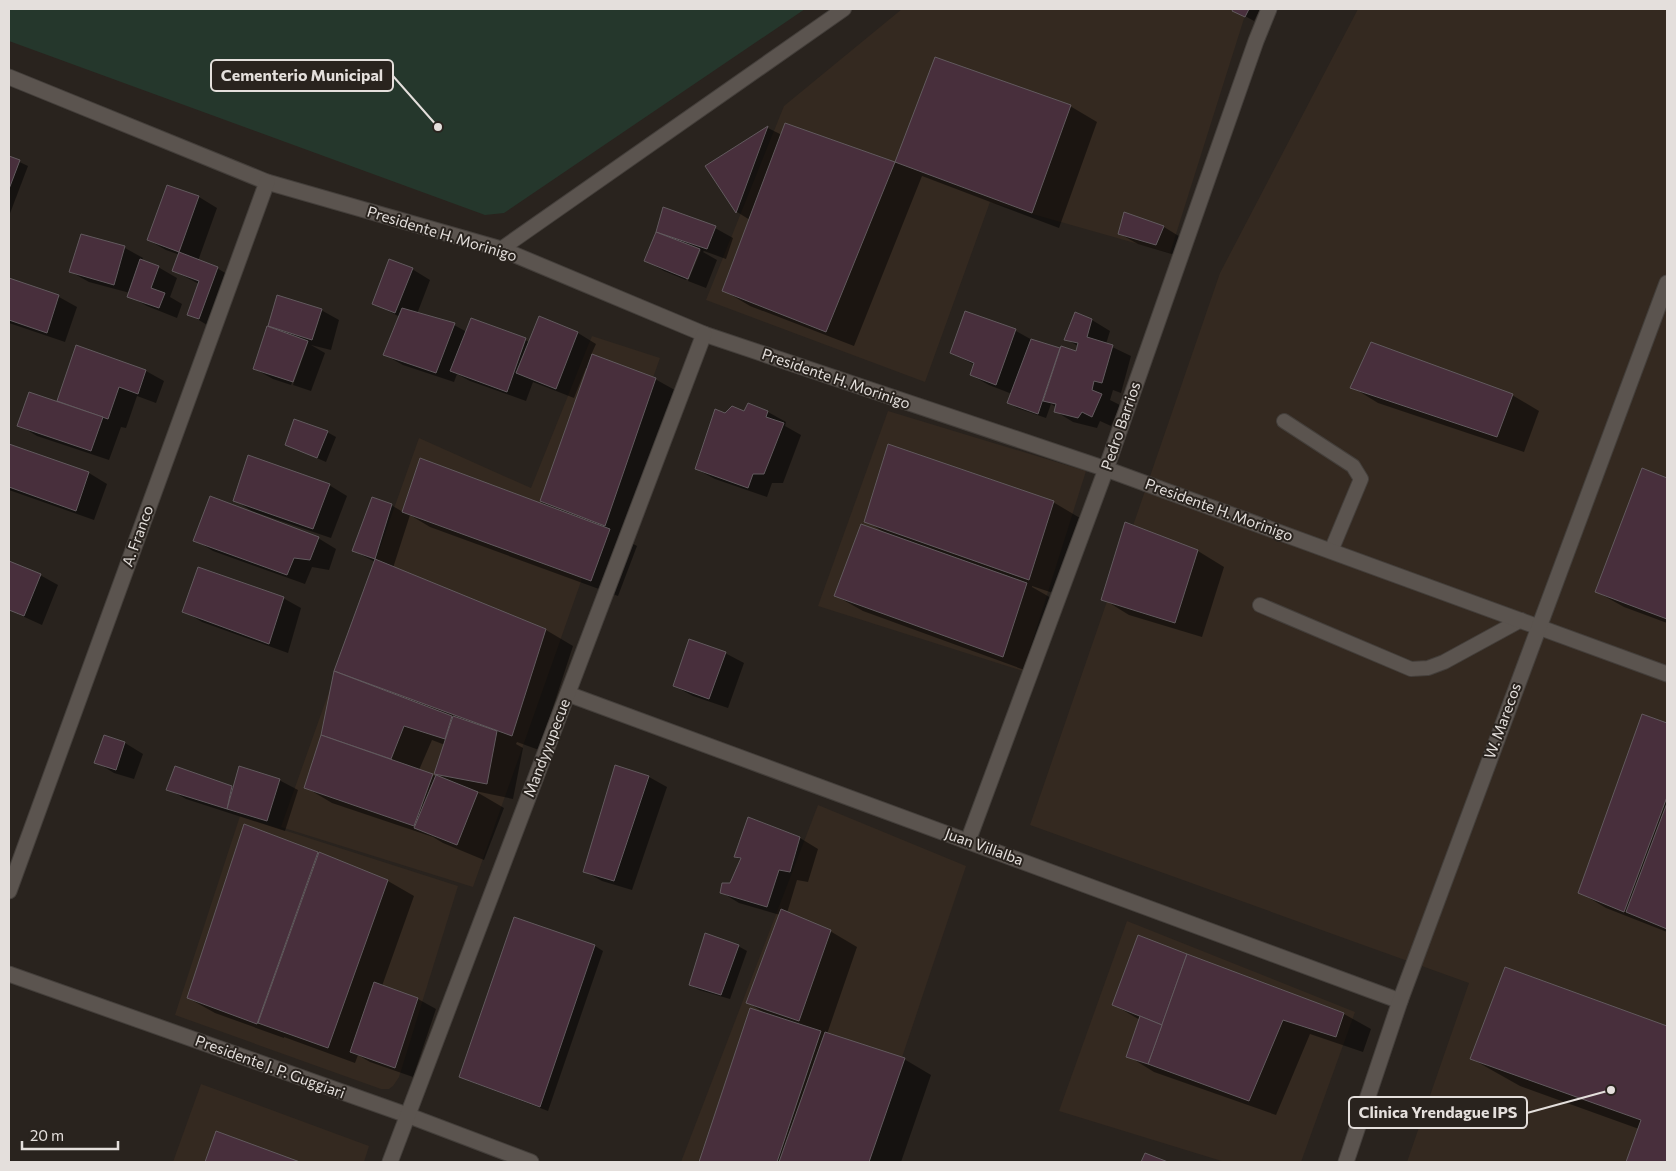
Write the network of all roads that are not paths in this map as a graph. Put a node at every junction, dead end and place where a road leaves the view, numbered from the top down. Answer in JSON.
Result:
{"nodes":[{"id":1,"x":844,"y":9,"type":"edge"},
{"id":2,"x":1269,"y":9,"type":"edge"},
{"id":3,"x":9,"y":77,"type":"edge"},
{"id":4,"x":267,"y":182,"type":"junction"},
{"id":5,"x":501,"y":249,"type":"junction"},
{"id":6,"x":1667,"y":282,"type":"edge"},
{"id":7,"x":704,"y":334,"type":"junction"},
{"id":8,"x":1284,"y":421,"type":"dead end"},
{"id":9,"x":1106,"y":469,"type":"junction"},
{"id":10,"x":1331,"y":551,"type":"junction"},
{"id":11,"x":1260,"y":605,"type":"dead end"},
{"id":12,"x":1521,"y":620,"type":"junction"},
{"id":13,"x":1538,"y":626,"type":"junction"},
{"id":14,"x":1667,"y":674,"type":"edge"},
{"id":15,"x":568,"y":694,"type":"junction"},
{"id":16,"x":968,"y":841,"type":"junction"},
{"id":17,"x":9,"y":891,"type":"edge"},
{"id":18,"x":9,"y":974,"type":"edge"},
{"id":19,"x":1400,"y":1000,"type":"junction"},
{"id":20,"x":406,"y":1115,"type":"junction"},
{"id":21,"x":390,"y":1162,"type":"edge"},
{"id":22,"x":531,"y":1162,"type":"edge"},
{"id":23,"x":1346,"y":1162,"type":"edge"}],
"edges":[{"from":1,"to":5,"type":"lane"},
{"from":2,"to":9,"type":"street","name":"Pedro Barrios"},
{"from":3,"to":4,"type":"street","name":"Presidente H. Morinigo"},
{"from":4,"to":5,"type":"street","name":"Presidente H. Morinigo"},
{"from":4,"to":17,"type":"street","name":"A. Franco"},
{"from":5,"to":7,"type":"street","name":"Presidente H. Morinigo"},
{"from":6,"to":13,"type":"street","name":"W. Marecos"},
{"from":7,"to":9,"type":"street","name":"Presidente H. Morinigo"},
{"from":7,"to":15,"type":"street","name":"Mandyyupecue"},
{"from":8,"to":10,"type":"lane"},
{"from":9,"to":10,"type":"street","name":"Presidente H. Morinigo"},
{"from":9,"to":16,"type":"street","name":"Pedro Barrios"},
{"from":10,"to":12,"type":"street","name":"Presidente H. Morinigo"},
{"from":11,"to":12,"type":"lane"},
{"from":12,"to":13,"type":"street","name":"Presidente H. Morinigo"},
{"from":13,"to":14,"type":"street","name":"Presidente H. Morinigo"},
{"from":13,"to":19,"type":"street","name":"W. Marecos"},
{"from":15,"to":16,"type":"street","name":"Juan Villalba"},
{"from":15,"to":20,"type":"street","name":"Mandyyupecue"},
{"from":16,"to":19,"type":"street","name":"Juan Villalba"},
{"from":18,"to":20,"type":"street","name":"Presidente J. P. Guggiari"},
{"from":19,"to":23,"type":"street","name":"W. Marecos"},
{"from":20,"to":21,"type":"street","name":"Mandyyupecue"},
{"from":20,"to":22,"type":"street","name":"Presidente J. P. Guggiari"}]}
